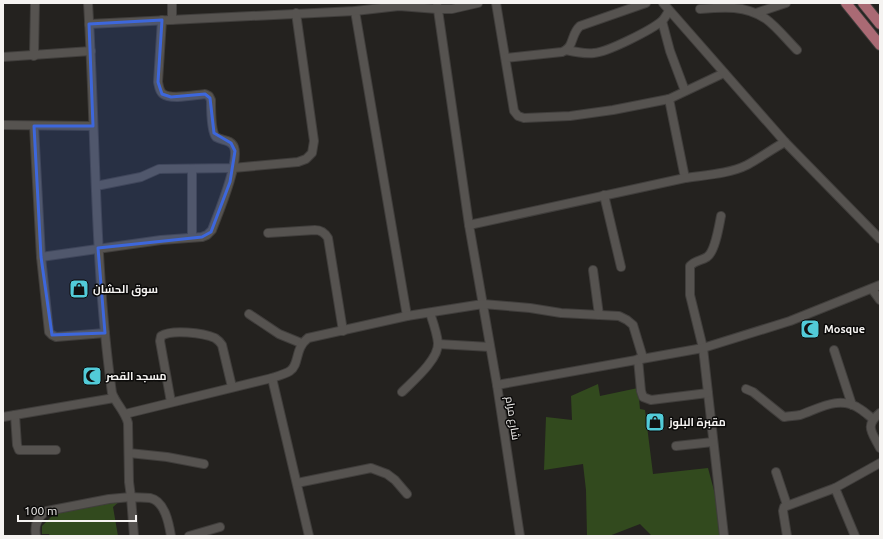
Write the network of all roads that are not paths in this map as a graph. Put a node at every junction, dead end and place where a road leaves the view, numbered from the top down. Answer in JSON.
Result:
{"nodes":[{"id":1,"x":35,"y":3,"type":"edge"},
{"id":2,"x":88,"y":3,"type":"edge"},
{"id":3,"x":172,"y":3,"type":"edge"},
{"id":4,"x":478,"y":3,"type":"edge"},
{"id":5,"x":496,"y":3,"type":"edge"},
{"id":6,"x":646,"y":3,"type":"edge"},
{"id":7,"x":663,"y":3,"type":"edge"},
{"id":8,"x":786,"y":3,"type":"edge"},
{"id":9,"x":846,"y":3,"type":"edge"},
{"id":10,"x":863,"y":3,"type":"edge"},
{"id":11,"x":405,"y":5,"type":"edge"},
{"id":12,"x":437,"y":6,"type":"edge"},
{"id":13,"x":700,"y":9,"type":"dead end"},
{"id":14,"x":355,"y":11,"type":"junction"},
{"id":15,"x":670,"y":11,"type":"junction"},
{"id":16,"x":296,"y":13,"type":"junction"},
{"id":17,"x":756,"y":13,"type":"junction"},
{"id":18,"x":873,"y":15,"type":"junction"},
{"id":19,"x":162,"y":20,"type":"junction"},
{"id":20,"x":172,"y":20,"type":"junction"},
{"id":21,"x":662,"y":21,"type":"junction"},
{"id":22,"x":862,"y":23,"type":"junction"},
{"id":23,"x":89,"y":24,"type":"junction"},
{"id":24,"x":880,"y":24,"type":"edge"},
{"id":25,"x":880,"y":45,"type":"edge"},
{"id":26,"x":566,"y":50,"type":"junction"},
{"id":27,"x":797,"y":50,"type":"dead end"},
{"id":28,"x":90,"y":51,"type":"junction"},
{"id":29,"x":34,"y":56,"type":"junction"},
{"id":30,"x":3,"y":57,"type":"edge"},
{"id":31,"x":506,"y":58,"type":"junction"},
{"id":32,"x":724,"y":73,"type":"junction"},
{"id":33,"x":685,"y":91,"type":"junction"},
{"id":34,"x":669,"y":99,"type":"junction"},
{"id":35,"x":3,"y":126,"type":"edge"},
{"id":36,"x":34,"y":126,"type":"junction"},
{"id":37,"x":93,"y":126,"type":"junction"},
{"id":38,"x":785,"y":142,"type":"junction"},
{"id":39,"x":233,"y":168,"type":"junction"},
{"id":40,"x":192,"y":169,"type":"junction"},
{"id":41,"x":685,"y":178,"type":"junction"},
{"id":42,"x":96,"y":186,"type":"junction"},
{"id":43,"x":604,"y":195,"type":"junction"},
{"id":44,"x":722,"y":216,"type":"dead end"},
{"id":45,"x":469,"y":224,"type":"junction"},
{"id":46,"x":268,"y":233,"type":"dead end"},
{"id":47,"x":192,"y":237,"type":"junction"},
{"id":48,"x":880,"y":239,"type":"edge"},
{"id":49,"x":98,"y":248,"type":"junction"},
{"id":50,"x":41,"y":257,"type":"junction"},
{"id":51,"x":621,"y":267,"type":"dead end"},
{"id":52,"x":593,"y":270,"type":"dead end"},
{"id":53,"x":880,"y":285,"type":"edge"},
{"id":54,"x":872,"y":289,"type":"junction"},
{"id":55,"x":880,"y":300,"type":"edge"},
{"id":56,"x":483,"y":304,"type":"junction"},
{"id":57,"x":430,"y":312,"type":"junction"},
{"id":58,"x":249,"y":314,"type":"dead end"},
{"id":59,"x":599,"y":315,"type":"junction"},
{"id":60,"x":407,"y":316,"type":"junction"},
{"id":61,"x":344,"y":331,"type":"junction"},
{"id":62,"x":105,"y":332,"type":"junction"},
{"id":63,"x":301,"y":343,"type":"junction"},
{"id":64,"x":438,"y":344,"type":"junction"},
{"id":65,"x":490,"y":347,"type":"junction"},
{"id":66,"x":703,"y":348,"type":"junction"},
{"id":67,"x":834,"y":350,"type":"dead end"},
{"id":68,"x":641,"y":358,"type":"junction"},
{"id":69,"x":272,"y":378,"type":"junction"},
{"id":70,"x":497,"y":385,"type":"junction"},
{"id":71,"x":232,"y":387,"type":"junction"},
{"id":72,"x":746,"y":389,"type":"dead end"},
{"id":73,"x":402,"y":392,"type":"dead end"},
{"id":74,"x":708,"y":393,"type":"junction"},
{"id":75,"x":114,"y":398,"type":"junction"},
{"id":76,"x":171,"y":402,"type":"junction"},
{"id":77,"x":852,"y":405,"type":"junction"},
{"id":78,"x":880,"y":413,"type":"edge"},
{"id":79,"x":15,"y":414,"type":"junction"},
{"id":80,"x":125,"y":414,"type":"junction"},
{"id":81,"x":3,"y":417,"type":"edge"},
{"id":82,"x":873,"y":419,"type":"junction"},
{"id":83,"x":713,"y":442,"type":"junction"},
{"id":84,"x":676,"y":446,"type":"dead end"},
{"id":85,"x":880,"y":448,"type":"edge"},
{"id":86,"x":56,"y":450,"type":"dead end"},
{"id":87,"x":129,"y":453,"type":"junction"},
{"id":88,"x":880,"y":463,"type":"edge"},
{"id":89,"x":204,"y":464,"type":"dead end"},
{"id":90,"x":776,"y":472,"type":"dead end"},
{"id":91,"x":297,"y":483,"type":"junction"},
{"id":92,"x":835,"y":488,"type":"junction"},
{"id":93,"x":407,"y":494,"type":"dead end"},
{"id":94,"x":131,"y":497,"type":"junction"},
{"id":95,"x":787,"y":505,"type":"junction"},
{"id":96,"x":220,"y":527,"type":"dead end"},
{"id":97,"x":36,"y":536,"type":"edge"},
{"id":98,"x":134,"y":536,"type":"edge"},
{"id":99,"x":171,"y":536,"type":"edge"},
{"id":100,"x":189,"y":536,"type":"edge"},
{"id":101,"x":308,"y":536,"type":"edge"},
{"id":102,"x":520,"y":536,"type":"edge"},
{"id":103,"x":724,"y":536,"type":"edge"},
{"id":104,"x":787,"y":536,"type":"edge"},
{"id":105,"x":855,"y":536,"type":"edge"}],
"edges":[{"from":1,"to":29,"type":"street"},
{"from":2,"to":23,"type":"street"},
{"from":3,"to":20,"type":"street"},
{"from":4,"to":12,"type":"street"},
{"from":5,"to":31,"type":"street"},
{"from":6,"to":26,"type":"street"},
{"from":7,"to":15,"type":"street"},
{"from":8,"to":17,"type":"street"},
{"from":9,"to":22,"type":"main road"},
{"from":10,"to":18,"type":"main road"},
{"from":11,"to":12,"type":"street"},
{"from":11,"to":14,"type":"street"},
{"from":12,"to":45,"type":"street","name":"شارع مرام"},
{"from":13,"to":17,"type":"street"},
{"from":14,"to":16,"type":"street"},
{"from":14,"to":60,"type":"street"},
{"from":15,"to":21,"type":"street"},
{"from":15,"to":32,"type":"street"},
{"from":16,"to":20,"type":"street"},
{"from":16,"to":39,"type":"street"},
{"from":17,"to":27,"type":"street"},
{"from":18,"to":22,"type":"main road"},
{"from":18,"to":24,"type":"main road"},
{"from":19,"to":20,"type":"street"},
{"from":19,"to":23,"type":"street"},
{"from":19,"to":39,"type":"street"},
{"from":21,"to":26,"type":"street"},
{"from":21,"to":33,"type":"street"},
{"from":22,"to":25,"type":"main road"},
{"from":23,"to":28,"type":"street"},
{"from":26,"to":31,"type":"street"},
{"from":28,"to":29,"type":"street"},
{"from":28,"to":37,"type":"street"},
{"from":29,"to":30,"type":"street"},
{"from":31,"to":34,"type":"street"},
{"from":32,"to":33,"type":"street"},
{"from":32,"to":38,"type":"street"},
{"from":33,"to":34,"type":"street"},
{"from":34,"to":41,"type":"street"},
{"from":35,"to":36,"type":"street"},
{"from":36,"to":37,"type":"street"},
{"from":36,"to":50,"type":"street"},
{"from":37,"to":42,"type":"street"},
{"from":38,"to":41,"type":"street"},
{"from":38,"to":48,"type":"street"},
{"from":39,"to":40,"type":"street"},
{"from":39,"to":47,"type":"street"},
{"from":40,"to":42,"type":"street"},
{"from":40,"to":47,"type":"street"},
{"from":41,"to":43,"type":"street"},
{"from":42,"to":49,"type":"street"},
{"from":43,"to":45,"type":"street"},
{"from":43,"to":51,"type":"street"},
{"from":44,"to":66,"type":"street"},
{"from":45,"to":56,"type":"street","name":"شارع مرام"},
{"from":46,"to":61,"type":"street"},
{"from":47,"to":49,"type":"street"},
{"from":49,"to":50,"type":"street"},
{"from":49,"to":62,"type":"street"},
{"from":50,"to":62,"type":"street"},
{"from":52,"to":59,"type":"street"},
{"from":53,"to":54,"type":"street"},
{"from":54,"to":55,"type":"street"},
{"from":54,"to":66,"type":"street"},
{"from":56,"to":57,"type":"street"},
{"from":56,"to":59,"type":"street"},
{"from":56,"to":65,"type":"street","name":"شارع مرام"},
{"from":57,"to":60,"type":"street"},
{"from":57,"to":64,"type":"street"},
{"from":58,"to":63,"type":"street"},
{"from":59,"to":68,"type":"street"},
{"from":60,"to":61,"type":"street"},
{"from":61,"to":63,"type":"street"},
{"from":62,"to":75,"type":"street"},
{"from":63,"to":69,"type":"street"},
{"from":64,"to":65,"type":"street"},
{"from":64,"to":73,"type":"street"},
{"from":65,"to":70,"type":"street","name":"شارع مرام"},
{"from":66,"to":68,"type":"street"},
{"from":66,"to":74,"type":"street"},
{"from":67,"to":77,"type":"street"},
{"from":68,"to":70,"type":"street"},
{"from":68,"to":74,"type":"street"},
{"from":69,"to":71,"type":"street"},
{"from":69,"to":91,"type":"street"},
{"from":70,"to":102,"type":"street","name":"شارع مرام"},
{"from":71,"to":76,"type":"street"},
{"from":71,"to":76,"type":"street"},
{"from":72,"to":77,"type":"street"},
{"from":74,"to":83,"type":"street"},
{"from":75,"to":79,"type":"street"},
{"from":75,"to":80,"type":"street"},
{"from":76,"to":80,"type":"street"},
{"from":77,"to":82,"type":"street"},
{"from":78,"to":82,"type":"street"},
{"from":79,"to":81,"type":"street"},
{"from":79,"to":86,"type":"street"},
{"from":80,"to":87,"type":"street"},
{"from":82,"to":85,"type":"street"},
{"from":83,"to":84,"type":"street"},
{"from":83,"to":103,"type":"street"},
{"from":87,"to":89,"type":"street"},
{"from":87,"to":94,"type":"street"},
{"from":88,"to":92,"type":"street"},
{"from":90,"to":95,"type":"street"},
{"from":91,"to":93,"type":"street"},
{"from":91,"to":101,"type":"street"},
{"from":92,"to":95,"type":"street"},
{"from":92,"to":105,"type":"street"},
{"from":94,"to":97,"type":"street"},
{"from":94,"to":98,"type":"street"},
{"from":94,"to":99,"type":"street"},
{"from":95,"to":104,"type":"street"},
{"from":96,"to":100,"type":"street"}]}
